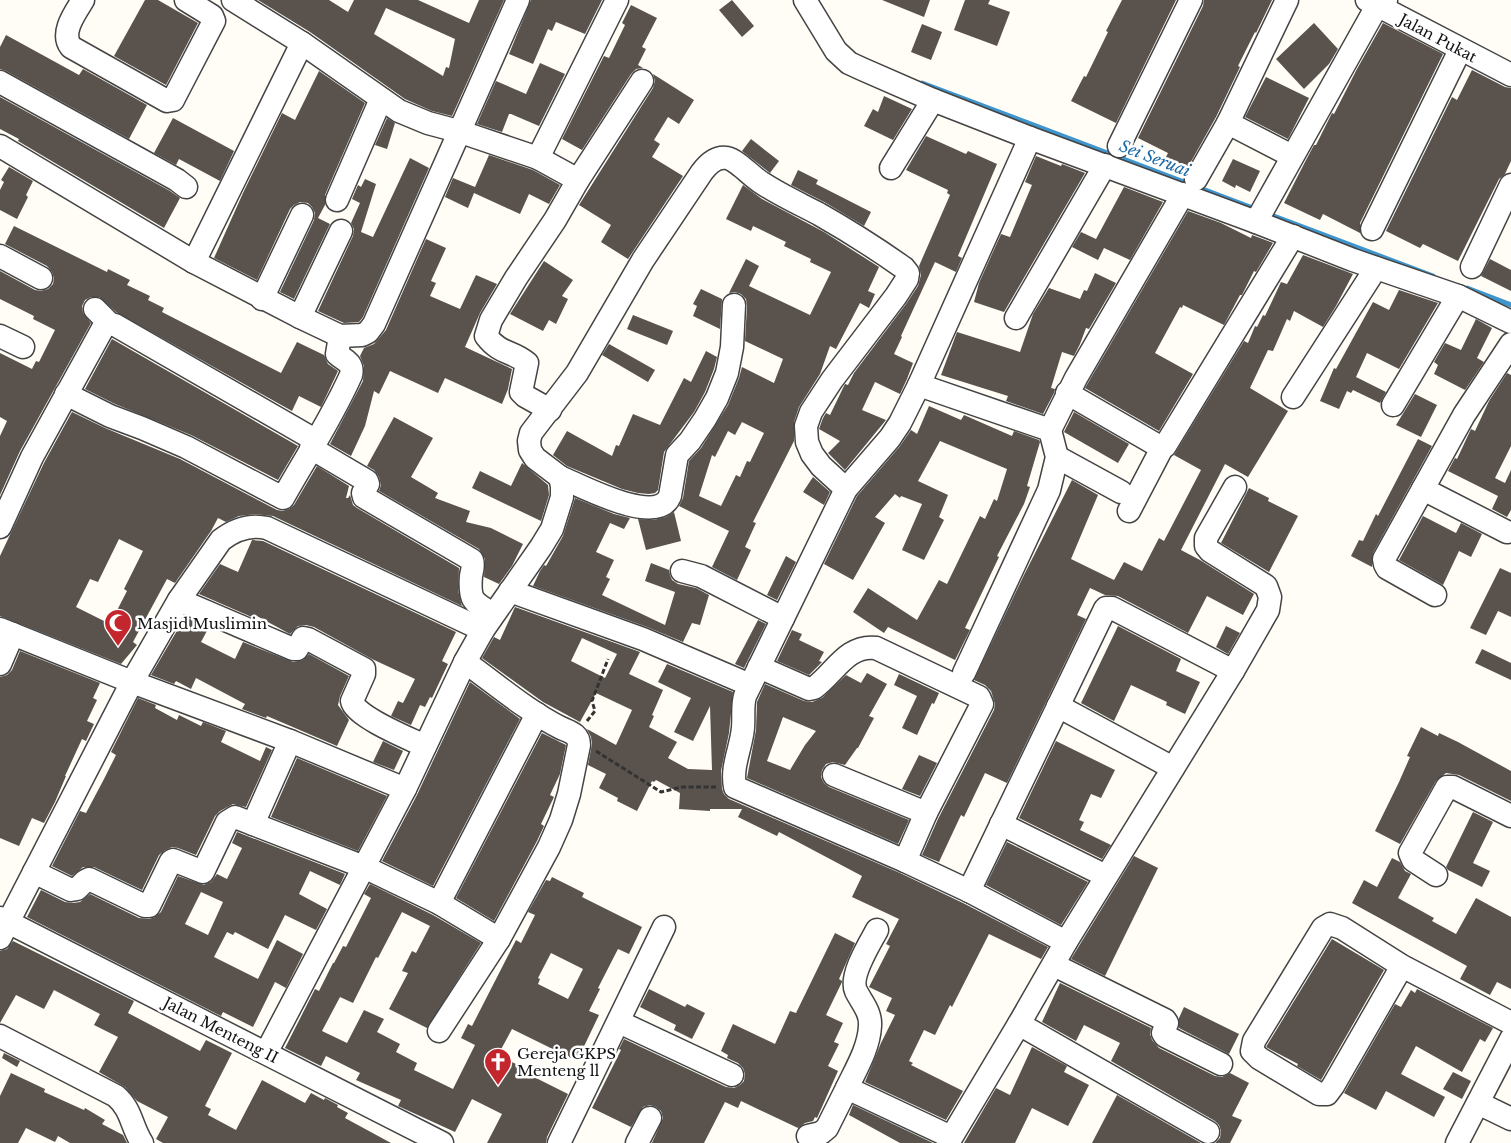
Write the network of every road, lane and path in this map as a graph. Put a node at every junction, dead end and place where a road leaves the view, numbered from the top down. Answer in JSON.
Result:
{"nodes":[{"id":1,"x":82,"y":0,"type":"edge"},
{"id":2,"x":186,"y":0,"type":"edge"},
{"id":3,"x":234,"y":0,"type":"edge"},
{"id":4,"x":518,"y":0,"type":"edge"},
{"id":5,"x":616,"y":0,"type":"edge"},
{"id":6,"x":805,"y":0,"type":"edge"},
{"id":7,"x":1191,"y":0,"type":"edge"},
{"id":8,"x":1288,"y":0,"type":"edge"},
{"id":9,"x":1376,"y":2,"type":"edge"},
{"id":10,"x":302,"y":43,"type":"junction"},
{"id":11,"x":1460,"y":50,"type":"junction"},
{"id":12,"x":1511,"y":75,"type":"edge"},
{"id":13,"x":642,"y":81,"type":"dead end"},
{"id":14,"x":0,"y":82,"type":"edge"},
{"id":15,"x":381,"y":99,"type":"junction"},
{"id":16,"x":933,"y":100,"type":"junction"},
{"id":17,"x":1228,"y":123,"type":"junction"},
{"id":18,"x":458,"y":131,"type":"junction"},
{"id":19,"x":1030,"y":138,"type":"junction"},
{"id":20,"x":0,"y":146,"type":"edge"},
{"id":21,"x":1119,"y":146,"type":"dead end"},
{"id":22,"x":1292,"y":156,"type":"junction"},
{"id":23,"x":538,"y":158,"type":"junction"},
{"id":24,"x":1105,"y":165,"type":"junction"},
{"id":25,"x":891,"y":168,"type":"dead end"},
{"id":26,"x":578,"y":180,"type":"junction"},
{"id":27,"x":1511,"y":184,"type":"edge"},
{"id":28,"x":186,"y":187,"type":"dead end"},
{"id":29,"x":1190,"y":187,"type":"junction"},
{"id":30,"x":337,"y":200,"type":"dead end"},
{"id":31,"x":1261,"y":214,"type":"junction"},
{"id":32,"x":302,"y":215,"type":"dead end"},
{"id":33,"x":1372,"y":230,"type":"dead end"},
{"id":34,"x":341,"y":231,"type":"dead end"},
{"id":35,"x":1293,"y":236,"type":"junction"},
{"id":36,"x":0,"y":256,"type":"edge"},
{"id":37,"x":194,"y":262,"type":"junction"},
{"id":38,"x":1472,"y":267,"type":"dead end"},
{"id":39,"x":1376,"y":268,"type":"junction"},
{"id":40,"x":41,"y":278,"type":"dead end"},
{"id":41,"x":1458,"y":296,"type":"junction"},
{"id":42,"x":262,"y":299,"type":"junction"},
{"id":43,"x":734,"y":305,"type":"dead end"},
{"id":44,"x":300,"y":317,"type":"junction"},
{"id":45,"x":1016,"y":318,"type":"dead end"},
{"id":46,"x":1511,"y":322,"type":"edge"},
{"id":47,"x":0,"y":336,"type":"edge"},
{"id":48,"x":340,"y":336,"type":"junction"},
{"id":49,"x":1511,"y":344,"type":"edge"},
{"id":50,"x":23,"y":347,"type":"dead end"},
{"id":51,"x":919,"y":385,"type":"junction"},
{"id":52,"x":1067,"y":393,"type":"junction"},
{"id":53,"x":66,"y":394,"type":"junction"},
{"id":54,"x":1293,"y":398,"type":"dead end"},
{"id":55,"x":1393,"y":404,"type":"dead end"},
{"id":56,"x":550,"y":410,"type":"junction"},
{"id":57,"x":1050,"y":430,"type":"junction"},
{"id":58,"x":313,"y":444,"type":"junction"},
{"id":59,"x":1162,"y":448,"type":"junction"},
{"id":60,"x":1057,"y":456,"type":"junction"},
{"id":61,"x":560,"y":477,"type":"junction"},
{"id":62,"x":1235,"y":487,"type":"dead end"},
{"id":63,"x":846,"y":489,"type":"junction"},
{"id":64,"x":1424,"y":489,"type":"junction"},
{"id":65,"x":282,"y":498,"type":"junction"},
{"id":66,"x":0,"y":527,"type":"edge"},
{"id":67,"x":266,"y":528,"type":"junction"},
{"id":68,"x":1508,"y":532,"type":"dead end"},
{"id":69,"x":682,"y":571,"type":"dead end"},
{"id":70,"x":510,"y":591,"type":"junction"},
{"id":71,"x":1435,"y":595,"type":"dead end"},
{"id":72,"x":179,"y":600,"type":"junction"},
{"id":73,"x":783,"y":618,"type":"junction"},
{"id":74,"x":488,"y":622,"type":"junction"},
{"id":75,"x":6,"y":631,"type":"edge"},
{"id":76,"x":608,"y":659,"type":"dead end"},
{"id":77,"x":464,"y":662,"type":"junction"},
{"id":78,"x":0,"y":664,"type":"edge"},
{"id":79,"x":1233,"y":671,"type":"junction"},
{"id":80,"x":964,"y":673,"type":"dead end"},
{"id":81,"x":755,"y":676,"type":"junction"},
{"id":82,"x":132,"y":682,"type":"junction"},
{"id":83,"x":1058,"y":706,"type":"junction"},
{"id":84,"x":537,"y":714,"type":"junction"},
{"id":85,"x":577,"y":740,"type":"junction"},
{"id":86,"x":290,"y":741,"type":"junction"},
{"id":87,"x":425,"y":746,"type":"junction"},
{"id":88,"x":1173,"y":768,"type":"junction"},
{"id":89,"x":834,"y":775,"type":"dead end"},
{"id":90,"x":735,"y":788,"type":"junction"},
{"id":91,"x":405,"y":789,"type":"junction"},
{"id":92,"x":926,"y":812,"type":"junction"},
{"id":93,"x":1511,"y":816,"type":"edge"},
{"id":94,"x":253,"y":824,"type":"junction"},
{"id":95,"x":1001,"y":824,"type":"junction"},
{"id":96,"x":905,"y":861,"type":"junction"},
{"id":97,"x":364,"y":867,"type":"junction"},
{"id":98,"x":34,"y":872,"type":"junction"},
{"id":99,"x":1436,"y":875,"type":"dead end"},
{"id":100,"x":1106,"y":876,"type":"junction"},
{"id":101,"x":969,"y":891,"type":"junction"},
{"id":102,"x":439,"y":904,"type":"junction"},
{"id":103,"x":3,"y":926,"type":"edge"},
{"id":104,"x":664,"y":926,"type":"dead end"},
{"id":105,"x":877,"y":930,"type":"dead end"},
{"id":106,"x":499,"y":938,"type":"junction"},
{"id":107,"x":1066,"y":942,"type":"junction"},
{"id":108,"x":1054,"y":965,"type":"junction"},
{"id":109,"x":1402,"y":966,"type":"junction"},
{"id":110,"x":618,"y":1022,"type":"junction"},
{"id":111,"x":1511,"y":1023,"type":"edge"},
{"id":112,"x":1019,"y":1024,"type":"junction"},
{"id":113,"x":439,"y":1031,"type":"dead end"},
{"id":114,"x":0,"y":1036,"type":"edge"},
{"id":115,"x":1511,"y":1039,"type":"edge"},
{"id":116,"x":266,"y":1053,"type":"junction"},
{"id":117,"x":1221,"y":1064,"type":"dead end"},
{"id":118,"x":732,"y":1075,"type":"dead end"},
{"id":119,"x":847,"y":1088,"type":"junction"},
{"id":120,"x":1478,"y":1103,"type":"junction"},
{"id":121,"x":650,"y":1118,"type":"dead end"},
{"id":122,"x":1511,"y":1119,"type":"edge"},
{"id":123,"x":1208,"y":1132,"type":"dead end"},
{"id":124,"x":808,"y":1136,"type":"dead end"},
{"id":125,"x":949,"y":1140,"type":"edge"},
{"id":126,"x":438,"y":1142,"type":"edge"},
{"id":127,"x":142,"y":1143,"type":"edge"},
{"id":128,"x":559,"y":1143,"type":"edge"},
{"id":129,"x":638,"y":1143,"type":"edge"},
{"id":130,"x":1457,"y":1143,"type":"edge"}],
"edges":[{"from":1,"to":2,"type":"street"},
{"from":3,"to":10,"type":"street"},
{"from":4,"to":18,"type":"street"},
{"from":5,"to":23,"type":"street"},
{"from":6,"to":16,"type":"street"},
{"from":7,"to":21,"type":"street"},
{"from":8,"to":17,"type":"street"},
{"from":9,"to":11,"type":"street","name":"Jalan Pukat"},
{"from":9,"to":22,"type":"street"},
{"from":10,"to":15,"type":"street"},
{"from":10,"to":37,"type":"street"},
{"from":11,"to":12,"type":"street","name":"Jalan Pukat"},
{"from":11,"to":33,"type":"street"},
{"from":13,"to":26,"type":"street"},
{"from":14,"to":28,"type":"street"},
{"from":15,"to":18,"type":"street"},
{"from":15,"to":30,"type":"street"},
{"from":16,"to":19,"type":"street"},
{"from":16,"to":25,"type":"street"},
{"from":17,"to":22,"type":"street"},
{"from":17,"to":29,"type":"street"},
{"from":18,"to":23,"type":"street"},
{"from":18,"to":48,"type":"street"},
{"from":19,"to":24,"type":"street"},
{"from":19,"to":51,"type":"street"},
{"from":20,"to":37,"type":"street"},
{"from":22,"to":31,"type":"street"},
{"from":23,"to":26,"type":"street"},
{"from":24,"to":29,"type":"street"},
{"from":24,"to":45,"type":"street"},
{"from":26,"to":56,"type":"street"},
{"from":27,"to":38,"type":"street"},
{"from":29,"to":31,"type":"street"},
{"from":29,"to":52,"type":"street"},
{"from":31,"to":35,"type":"street"},
{"from":32,"to":42,"type":"street"},
{"from":34,"to":44,"type":"street"},
{"from":35,"to":39,"type":"street"},
{"from":35,"to":59,"type":"street"},
{"from":36,"to":40,"type":"street"},
{"from":37,"to":42,"type":"street"},
{"from":39,"to":41,"type":"street"},
{"from":39,"to":54,"type":"street"},
{"from":41,"to":46,"type":"street"},
{"from":41,"to":55,"type":"street"},
{"from":42,"to":44,"type":"street"},
{"from":43,"to":61,"type":"street"},
{"from":44,"to":48,"type":"street"},
{"from":47,"to":50,"type":"street"},
{"from":48,"to":58,"type":"street"},
{"from":49,"to":64,"type":"street"},
{"from":51,"to":57,"type":"street"},
{"from":51,"to":63,"type":"street"},
{"from":52,"to":57,"type":"street"},
{"from":52,"to":59,"type":"street"},
{"from":53,"to":58,"type":"street"},
{"from":53,"to":65,"type":"street"},
{"from":53,"to":66,"type":"street"},
{"from":56,"to":61,"type":"street"},
{"from":56,"to":63,"type":"street"},
{"from":57,"to":60,"type":"street"},
{"from":58,"to":65,"type":"street"},
{"from":58,"to":74,"type":"street"},
{"from":59,"to":60,"type":"street"},
{"from":60,"to":80,"type":"street"},
{"from":61,"to":70,"type":"street"},
{"from":62,"to":79,"type":"street"},
{"from":63,"to":73,"type":"street"},
{"from":64,"to":68,"type":"street"},
{"from":64,"to":71,"type":"street"},
{"from":65,"to":67,"type":"street"},
{"from":67,"to":72,"type":"street"},
{"from":67,"to":74,"type":"street"},
{"from":69,"to":73,"type":"street"},
{"from":70,"to":74,"type":"street"},
{"from":70,"to":81,"type":"street"},
{"from":72,"to":82,"type":"street"},
{"from":72,"to":87,"type":"street"},
{"from":73,"to":81,"type":"street"},
{"from":74,"to":77,"type":"street"},
{"from":75,"to":78,"type":"street"},
{"from":75,"to":82,"type":"street"},
{"from":76,"to":85,"type":"path"},
{"from":77,"to":84,"type":"street"},
{"from":77,"to":87,"type":"street"},
{"from":79,"to":83,"type":"street"},
{"from":79,"to":88,"type":"street"},
{"from":81,"to":90,"type":"street"},
{"from":81,"to":92,"type":"street"},
{"from":82,"to":86,"type":"street"},
{"from":82,"to":98,"type":"street"},
{"from":83,"to":88,"type":"street"},
{"from":83,"to":95,"type":"street"},
{"from":84,"to":85,"type":"street"},
{"from":84,"to":102,"type":"street"},
{"from":85,"to":90,"type":"path"},
{"from":85,"to":106,"type":"street"},
{"from":86,"to":91,"type":"street"},
{"from":86,"to":94,"type":"street"},
{"from":87,"to":91,"type":"street"},
{"from":88,"to":100,"type":"street"},
{"from":89,"to":92,"type":"street"},
{"from":90,"to":96,"type":"street"},
{"from":91,"to":97,"type":"street"},
{"from":92,"to":96,"type":"street"},
{"from":93,"to":99,"type":"street"},
{"from":94,"to":97,"type":"street"},
{"from":94,"to":98,"type":"street"},
{"from":95,"to":100,"type":"street"},
{"from":95,"to":101,"type":"street"},
{"from":96,"to":101,"type":"street"},
{"from":97,"to":102,"type":"street"},
{"from":97,"to":116,"type":"street"},
{"from":98,"to":103,"type":"street"},
{"from":100,"to":107,"type":"street"},
{"from":101,"to":107,"type":"street"},
{"from":102,"to":106,"type":"street"},
{"from":103,"to":116,"type":"street","name":"Jalan Menteng II"},
{"from":104,"to":110,"type":"street"},
{"from":105,"to":119,"type":"street"},
{"from":106,"to":113,"type":"street"},
{"from":107,"to":108,"type":"street"},
{"from":108,"to":112,"type":"street"},
{"from":108,"to":117,"type":"street"},
{"from":109,"to":109,"type":"street"},
{"from":109,"to":111,"type":"street"},
{"from":110,"to":118,"type":"street"},
{"from":110,"to":128,"type":"street"},
{"from":112,"to":123,"type":"street"},
{"from":112,"to":125,"type":"street"},
{"from":114,"to":127,"type":"street"},
{"from":115,"to":120,"type":"street"},
{"from":116,"to":126,"type":"street","name":"Jalan Menteng II"},
{"from":119,"to":124,"type":"street"},
{"from":119,"to":125,"type":"street"},
{"from":120,"to":122,"type":"street"},
{"from":120,"to":130,"type":"street"},
{"from":121,"to":129,"type":"street"}]}
